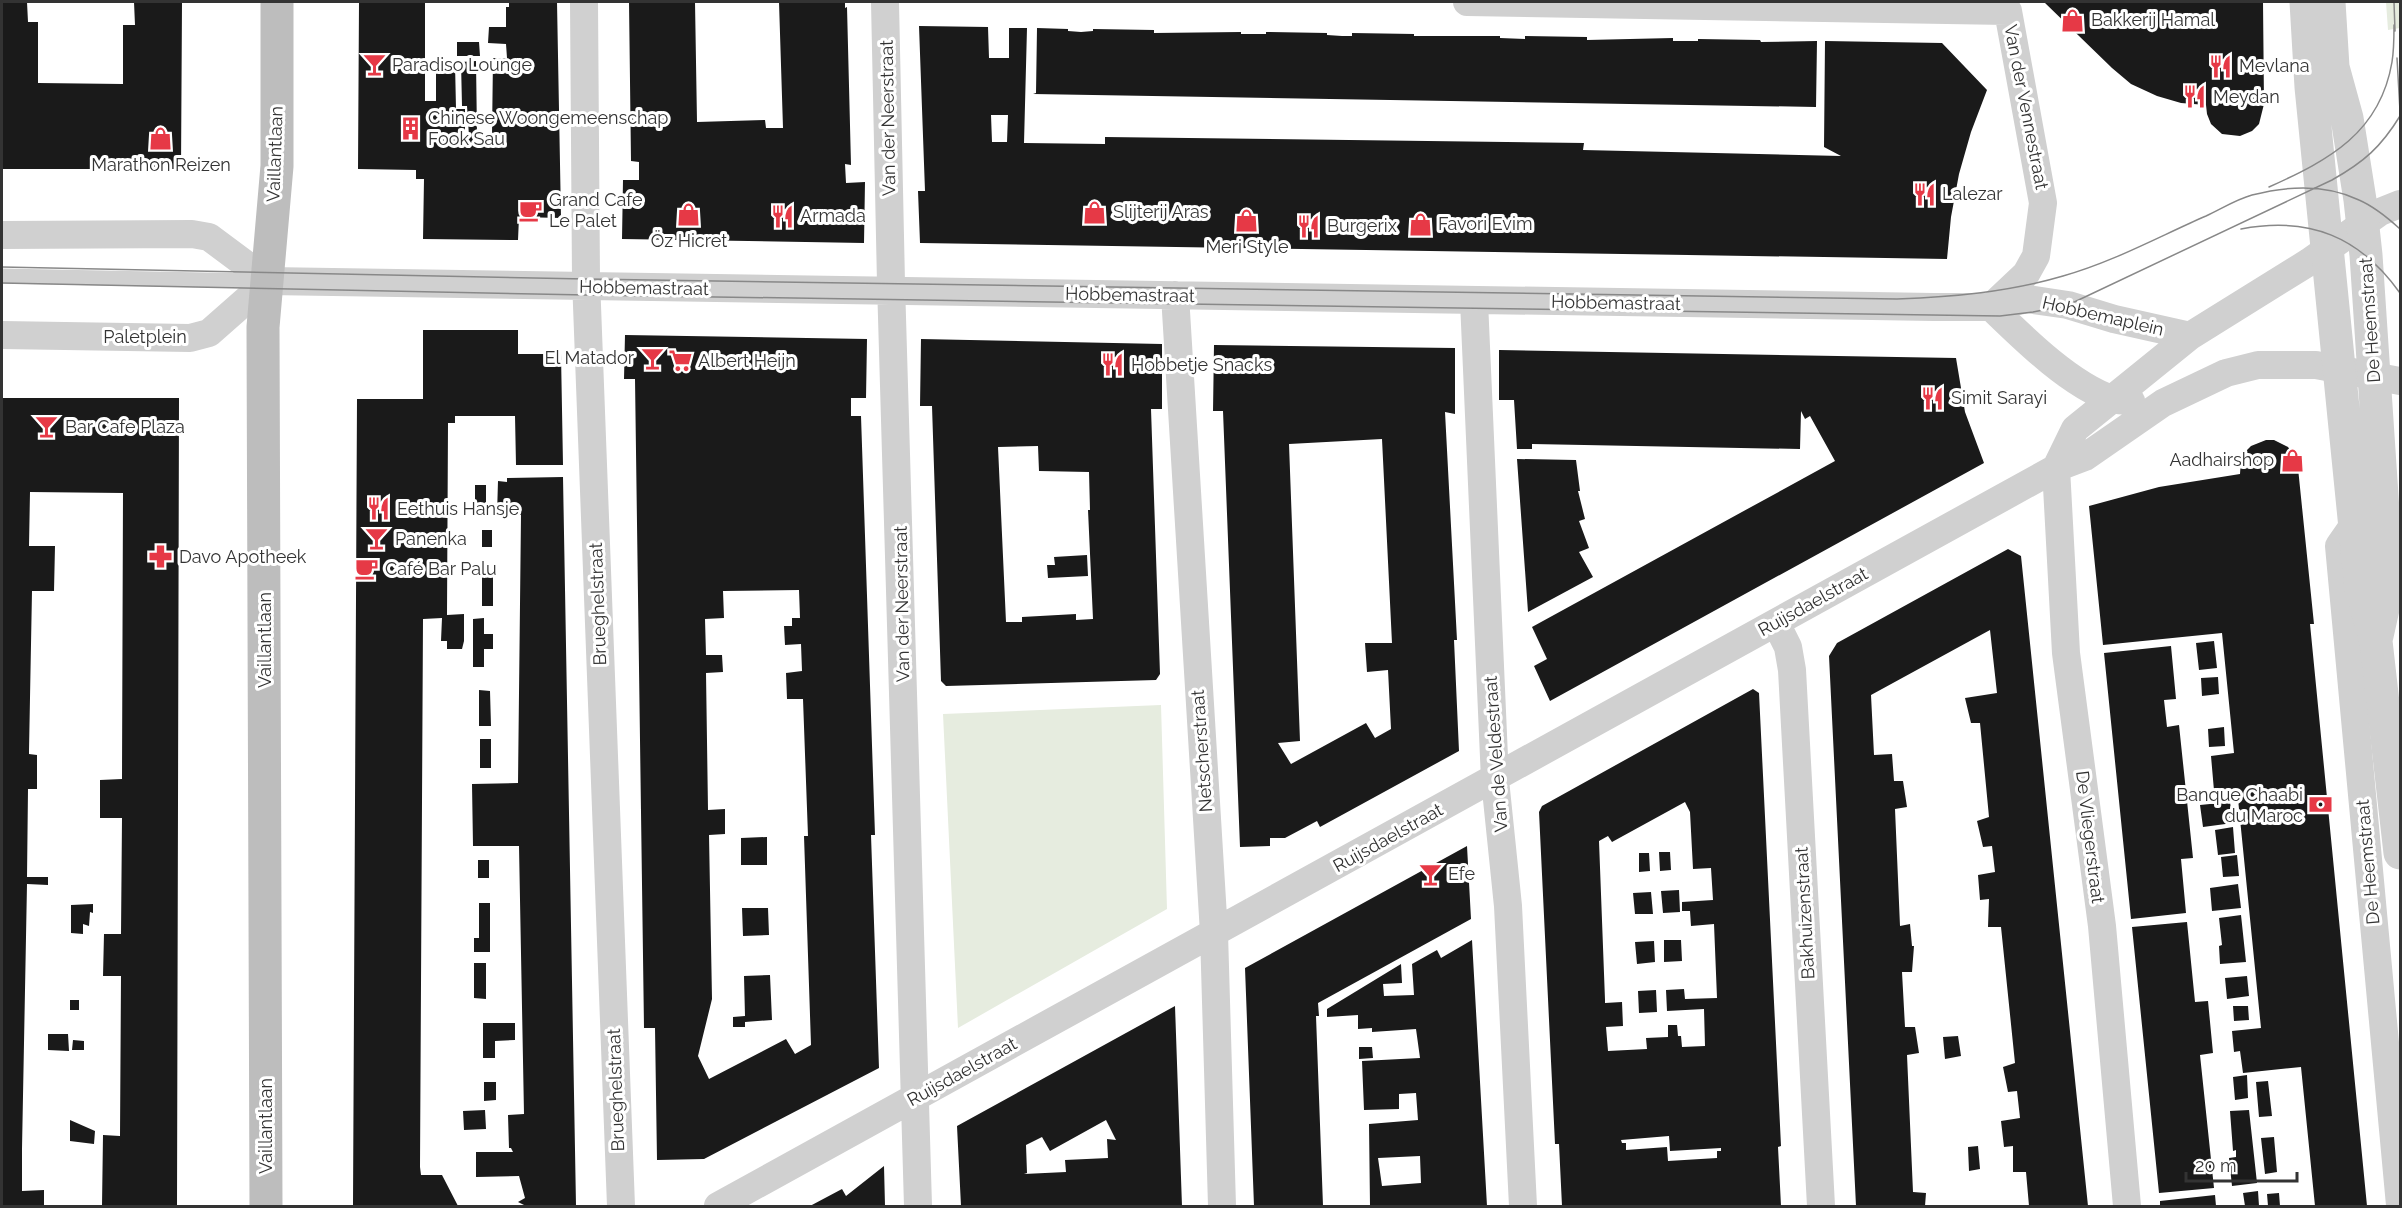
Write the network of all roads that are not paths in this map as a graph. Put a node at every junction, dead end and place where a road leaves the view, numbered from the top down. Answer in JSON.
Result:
{"nodes":[{"id":1,"x":277,"y":2,"type":"edge"},
{"id":2,"x":584,"y":2,"type":"edge"},
{"id":3,"x":885,"y":2,"type":"edge"},
{"id":4,"x":1467,"y":2,"type":"edge"},
{"id":5,"x":2306,"y":2,"type":"edge"},
{"id":6,"x":2329,"y":2,"type":"edge"},
{"id":7,"x":2003,"y":6,"type":"edge"},
{"id":8,"x":2400,"y":204,"type":"edge"},
{"id":9,"x":2363,"y":226,"type":"junction"},
{"id":10,"x":2,"y":235,"type":"edge"},
{"id":11,"x":2328,"y":250,"type":"junction"},
{"id":12,"x":2,"y":276,"type":"edge"},
{"id":13,"x":268,"y":281,"type":"junction"},
{"id":14,"x":586,"y":287,"type":"junction"},
{"id":15,"x":891,"y":291,"type":"junction"},
{"id":16,"x":1174,"y":295,"type":"junction"},
{"id":17,"x":1474,"y":301,"type":"junction"},
{"id":18,"x":1991,"y":307,"type":"junction"},
{"id":19,"x":2,"y":334,"type":"edge"},
{"id":20,"x":2190,"y":336,"type":"junction"},
{"id":21,"x":2340,"y":370,"type":"junction"},
{"id":22,"x":2387,"y":379,"type":"edge"},
{"id":23,"x":2113,"y":400,"type":"junction"},
{"id":24,"x":2163,"y":403,"type":"junction"},
{"id":25,"x":2056,"y":468,"type":"junction"},
{"id":26,"x":2355,"y":524,"type":"junction"},
{"id":27,"x":1776,"y":622,"type":"junction"},
{"id":28,"x":2376,"y":641,"type":"junction"},
{"id":29,"x":1495,"y":780,"type":"junction"},
{"id":30,"x":2400,"y":853,"type":"edge"},
{"id":31,"x":1214,"y":933,"type":"junction"},
{"id":32,"x":914,"y":1099,"type":"junction"},
{"id":33,"x":266,"y":1206,"type":"edge"},
{"id":34,"x":621,"y":1206,"type":"edge"},
{"id":35,"x":718,"y":1206,"type":"edge"},
{"id":36,"x":918,"y":1206,"type":"edge"},
{"id":37,"x":1221,"y":1206,"type":"edge"},
{"id":38,"x":1523,"y":1206,"type":"edge"},
{"id":39,"x":1821,"y":1206,"type":"edge"},
{"id":40,"x":2127,"y":1206,"type":"edge"},
{"id":41,"x":2400,"y":1206,"type":"edge"}],
"edges":[{"from":1,"to":13,"type":"main road","name":"Vaillantlaan"},
{"from":2,"to":14,"type":"street","name":"Brueghelstraat"},
{"from":3,"to":15,"type":"street","name":"Van der Neerstraat"},
{"from":4,"to":7,"type":"street"},
{"from":5,"to":11,"type":"street","name":"De Heemstraat"},
{"from":6,"to":9,"type":"street","name":"De Heemstraat"},
{"from":7,"to":18,"type":"street","name":"Van der Vennestraat"},
{"from":8,"to":9,"type":"street","name":"Hobbemaplein"},
{"from":9,"to":11,"type":"street","name":"Hobbemaplein"},
{"from":9,"to":22,"type":"street","name":"De Heemstraat"},
{"from":10,"to":13,"type":"street"},
{"from":11,"to":20,"type":"street","name":"Hobbemaplein"},
{"from":11,"to":21,"type":"street","name":"De Heemstraat"},
{"from":12,"to":13,"type":"lane"},
{"from":13,"to":14,"type":"street","name":"Hobbemastraat"},
{"from":13,"to":19,"type":"street","name":"Paletplein"},
{"from":13,"to":33,"type":"main road","name":"Vaillantlaan"},
{"from":14,"to":15,"type":"street","name":"Hobbemastraat"},
{"from":14,"to":34,"type":"street","name":"Brueghelstraat"},
{"from":15,"to":16,"type":"street","name":"Hobbemastraat"},
{"from":15,"to":32,"type":"street","name":"Van der Neerstraat"},
{"from":16,"to":17,"type":"street","name":"Hobbemastraat"},
{"from":16,"to":31,"type":"street","name":"Netscherstraat"},
{"from":17,"to":18,"type":"street","name":"Hobbemastraat"},
{"from":17,"to":29,"type":"street","name":"Van de Veldestraat"},
{"from":18,"to":20,"type":"street","name":"Hobbemaplein"},
{"from":18,"to":23,"type":"street"},
{"from":20,"to":23,"type":"street","name":"Hobbemaplein"},
{"from":21,"to":22,"type":"street"},
{"from":21,"to":24,"type":"street"},
{"from":21,"to":26,"type":"street","name":"De Heemstraat"},
{"from":22,"to":28,"type":"street","name":"De Heemstraat"},
{"from":23,"to":24,"type":"street"},
{"from":23,"to":25,"type":"street","name":"Hobbemaplein"},
{"from":24,"to":25,"type":"street"},
{"from":25,"to":27,"type":"street","name":"Ruijsdaelstraat"},
{"from":25,"to":40,"type":"street","name":"De Vliegerstraat"},
{"from":26,"to":28,"type":"street","name":"De Heemstraat"},
{"from":26,"to":41,"type":"street","name":"De Heemstraat"},
{"from":27,"to":29,"type":"street","name":"Ruijsdaelstraat"},
{"from":27,"to":39,"type":"street","name":"Bakhuizenstraat"},
{"from":28,"to":30,"type":"street","name":"De Heemstraat"},
{"from":29,"to":31,"type":"street","name":"Ruijsdaelstraat"},
{"from":29,"to":38,"type":"street","name":"Van de Veldestraat"},
{"from":31,"to":32,"type":"street","name":"Ruijsdaelstraat"},
{"from":31,"to":37,"type":"street","name":"Netscherstraat"},
{"from":32,"to":35,"type":"street","name":"Ruijsdaelstraat"},
{"from":32,"to":36,"type":"street","name":"Van der Neerstraat"}]}
